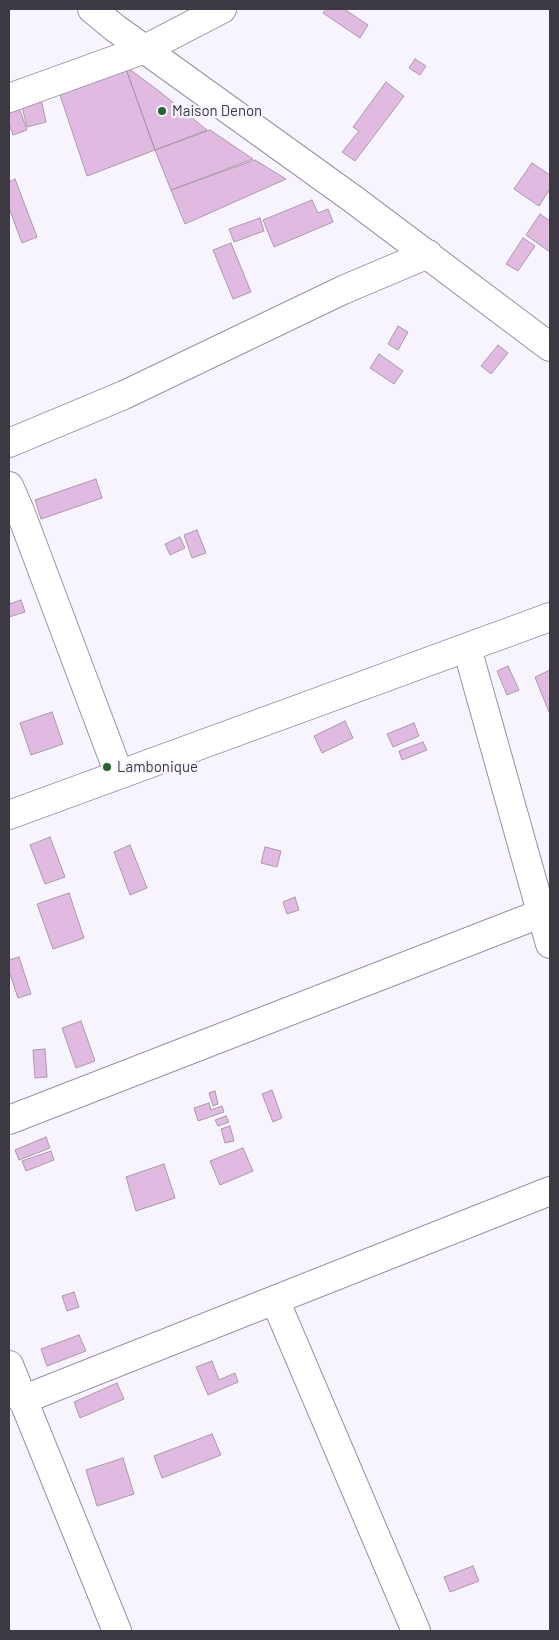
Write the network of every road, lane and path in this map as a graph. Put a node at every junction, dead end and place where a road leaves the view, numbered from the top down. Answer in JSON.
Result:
{"nodes":[{"id":1,"x":92,"y":9,"type":"edge"},
{"id":2,"x":222,"y":9,"type":"edge"},
{"id":3,"x":145,"y":49,"type":"junction"},
{"id":4,"x":9,"y":98,"type":"edge"},
{"id":5,"x":428,"y":254,"type":"junction"},
{"id":6,"x":550,"y":348,"type":"edge"},
{"id":7,"x":9,"y":443,"type":"edge"},
{"id":8,"x":9,"y":486,"type":"edge"},
{"id":9,"x":550,"y":617,"type":"edge"},
{"id":10,"x":467,"y":648,"type":"junction"},
{"id":11,"x":119,"y":774,"type":"junction"},
{"id":12,"x":9,"y":815,"type":"edge"},
{"id":13,"x":546,"y":912,"type":"edge"},
{"id":14,"x":550,"y":944,"type":"edge"},
{"id":15,"x":9,"y":1120,"type":"edge"},
{"id":16,"x":550,"y":1192,"type":"edge"},
{"id":17,"x":275,"y":1300,"type":"junction"},
{"id":18,"x":9,"y":1366,"type":"edge"},
{"id":19,"x":22,"y":1400,"type":"junction"},
{"id":20,"x":117,"y":1631,"type":"edge"},
{"id":21,"x":416,"y":1631,"type":"edge"}],
"edges":[{"from":1,"to":3,"type":"street"},
{"from":2,"to":3,"type":"street"},
{"from":3,"to":4,"type":"street"},
{"from":3,"to":5,"type":"street"},
{"from":5,"to":6,"type":"street"},
{"from":5,"to":7,"type":"street"},
{"from":8,"to":11,"type":"street"},
{"from":9,"to":10,"type":"street"},
{"from":10,"to":11,"type":"street"},
{"from":10,"to":13,"type":"street"},
{"from":11,"to":12,"type":"street"},
{"from":13,"to":14,"type":"street"},
{"from":13,"to":15,"type":"street"},
{"from":16,"to":17,"type":"street"},
{"from":17,"to":19,"type":"street"},
{"from":17,"to":21,"type":"street"},
{"from":18,"to":19,"type":"street"},
{"from":19,"to":20,"type":"street"}]}
